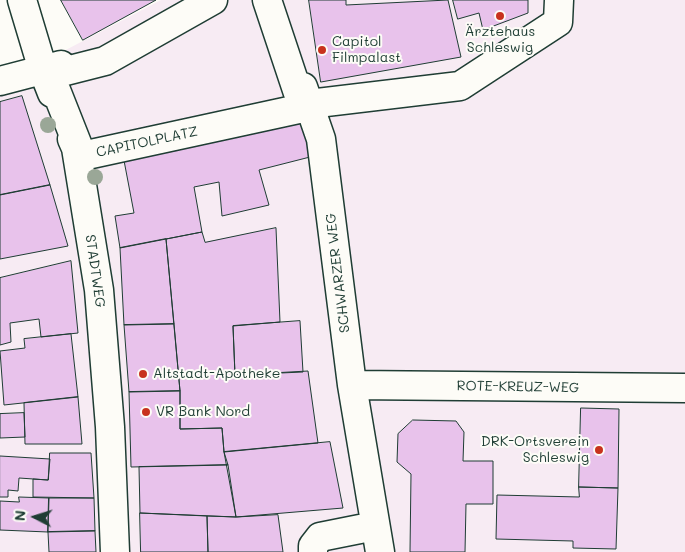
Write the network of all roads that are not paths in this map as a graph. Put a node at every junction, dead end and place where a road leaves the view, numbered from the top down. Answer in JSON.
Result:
{"nodes":[{"id":1,"x":22,"y":0,"type":"edge"},
{"id":2,"x":199,"y":0,"type":"edge"},
{"id":3,"x":213,"y":0,"type":"edge"},
{"id":4,"x":266,"y":0,"type":"edge"},
{"id":5,"x":274,"y":0,"type":"edge"},
{"id":6,"x":559,"y":0,"type":"edge"},
{"id":7,"x":43,"y":70,"type":"junction"},
{"id":8,"x":0,"y":81,"type":"edge"},
{"id":9,"x":309,"y":104,"type":"junction"},
{"id":10,"x":352,"y":385,"type":"junction"},
{"id":11,"x":685,"y":388,"type":"edge"},
{"id":12,"x":375,"y":526,"type":"junction"},
{"id":13,"x":115,"y":552,"type":"edge"},
{"id":14,"x":313,"y":552,"type":"edge"},
{"id":15,"x":380,"y":552,"type":"edge"}],
"edges":[{"from":1,"to":7,"type":"street","name":"STADTWEG"},
{"from":2,"to":7,"type":"street"},
{"from":3,"to":4,"type":"street","name":"CAPITOLPLATZ"},
{"from":5,"to":9,"type":"street","name":"SCHWARZER WEG"},
{"from":6,"to":9,"type":"street"},
{"from":7,"to":8,"type":"street"},
{"from":7,"to":13,"type":"street","name":"STADTWEG"},
{"from":9,"to":10,"type":"street","name":"SCHWARZER WEG"},
{"from":10,"to":11,"type":"street","name":"ROTE-KREUZ-WEG"},
{"from":10,"to":12,"type":"street","name":"SCHWARZER WEG"},
{"from":12,"to":14,"type":"street"},
{"from":12,"to":15,"type":"street","name":"SCHWARZER WEG"}]}
